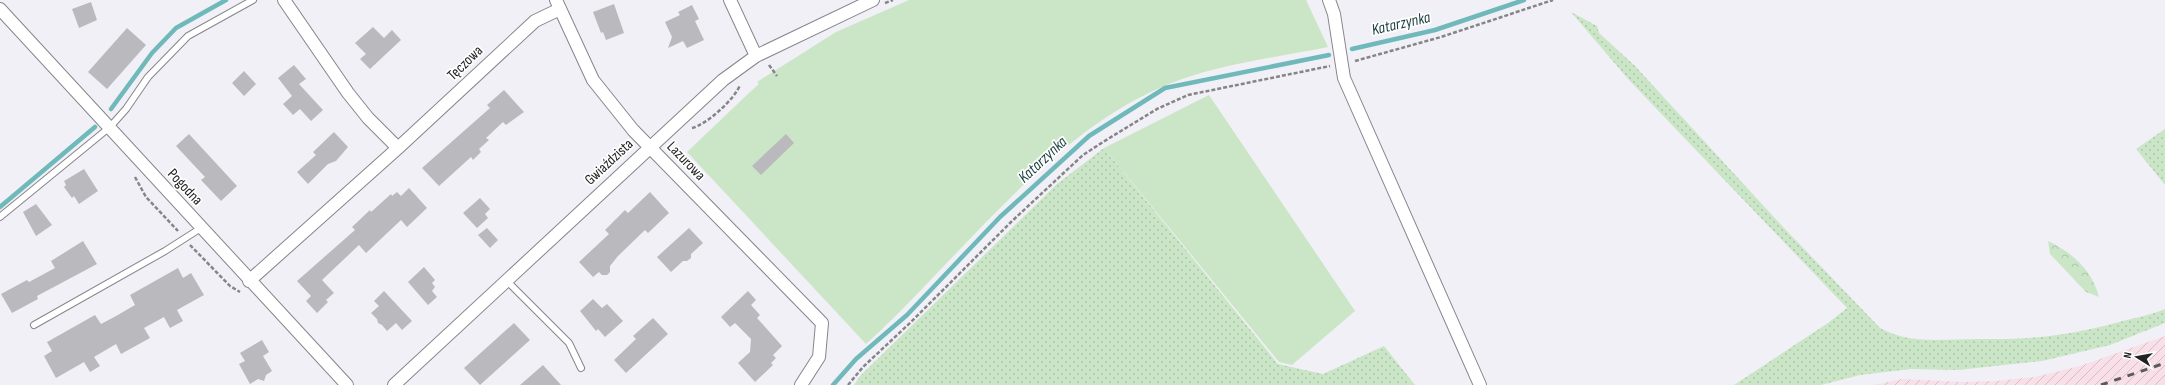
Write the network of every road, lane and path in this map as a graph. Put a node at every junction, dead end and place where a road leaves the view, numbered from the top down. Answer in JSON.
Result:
{"nodes":[{"id":1,"x":253,"y":0,"type":"edge"},
{"id":2,"x":284,"y":0,"type":"edge"},
{"id":3,"x":730,"y":0,"type":"edge"},
{"id":4,"x":873,"y":0,"type":"edge"},
{"id":5,"x":1329,"y":0,"type":"edge"},
{"id":6,"x":1553,"y":0,"type":"edge"},
{"id":7,"x":558,"y":5,"type":"edge"},
{"id":8,"x":0,"y":10,"type":"edge"},
{"id":9,"x":1367,"y":58,"type":"dead end"},
{"id":10,"x":759,"y":60,"type":"junction"},
{"id":11,"x":769,"y":61,"type":"dead end"},
{"id":12,"x":769,"y":65,"type":"dead end"},
{"id":13,"x":1316,"y":69,"type":"dead end"},
{"id":14,"x":777,"y":76,"type":"dead end"},
{"id":15,"x":741,"y":82,"type":"dead end"},
{"id":16,"x":110,"y":128,"type":"junction"},
{"id":17,"x":688,"y":129,"type":"dead end"},
{"id":18,"x":650,"y":146,"type":"junction"},
{"id":19,"x":398,"y":148,"type":"junction"},
{"id":20,"x":132,"y":172,"type":"dead end"},
{"id":21,"x":0,"y":217,"type":"edge"},
{"id":22,"x":200,"y":228,"type":"junction"},
{"id":23,"x":181,"y":234,"type":"dead end"},
{"id":24,"x":189,"y":243,"type":"dead end"},
{"id":25,"x":506,"y":280,"type":"junction"},
{"id":26,"x":249,"y":281,"type":"junction"},
{"id":27,"x":243,"y":293,"type":"dead end"},
{"id":28,"x":34,"y":325,"type":"dead end"},
{"id":29,"x":581,"y":368,"type":"dead end"},
{"id":30,"x":347,"y":385,"type":"edge"},
{"id":31,"x":394,"y":385,"type":"edge"},
{"id":32,"x":801,"y":385,"type":"edge"},
{"id":33,"x":848,"y":385,"type":"edge"},
{"id":34,"x":1480,"y":385,"type":"edge"}],
"edges":[{"from":1,"to":16,"type":"lane"},
{"from":2,"to":19,"type":"street"},
{"from":3,"to":10,"type":"street"},
{"from":4,"to":10,"type":"street","name":"Gwiaździsta"},
{"from":5,"to":34,"type":"street"},
{"from":6,"to":9,"type":"path"},
{"from":7,"to":18,"type":"street","name":"Lazurowa"},
{"from":7,"to":19,"type":"street","name":"Tęczowa"},
{"from":8,"to":16,"type":"street","name":"Pogodna"},
{"from":10,"to":11,"type":"path"},
{"from":10,"to":18,"type":"street","name":"Gwiaździsta"},
{"from":12,"to":14,"type":"path"},
{"from":13,"to":33,"type":"path"},
{"from":15,"to":17,"type":"path"},
{"from":16,"to":21,"type":"lane"},
{"from":16,"to":22,"type":"street","name":"Pogodna"},
{"from":18,"to":25,"type":"street","name":"Gwiaździsta"},
{"from":18,"to":32,"type":"street","name":"Lazurowa"},
{"from":19,"to":26,"type":"street","name":"Tęczowa"},
{"from":20,"to":23,"type":"path"},
{"from":22,"to":26,"type":"street","name":"Pogodna"},
{"from":22,"to":28,"type":"lane"},
{"from":24,"to":27,"type":"path"},
{"from":25,"to":29,"type":"lane"},
{"from":25,"to":31,"type":"street","name":"Gwiaździsta"},
{"from":26,"to":30,"type":"street","name":"Pogodna"}]}
